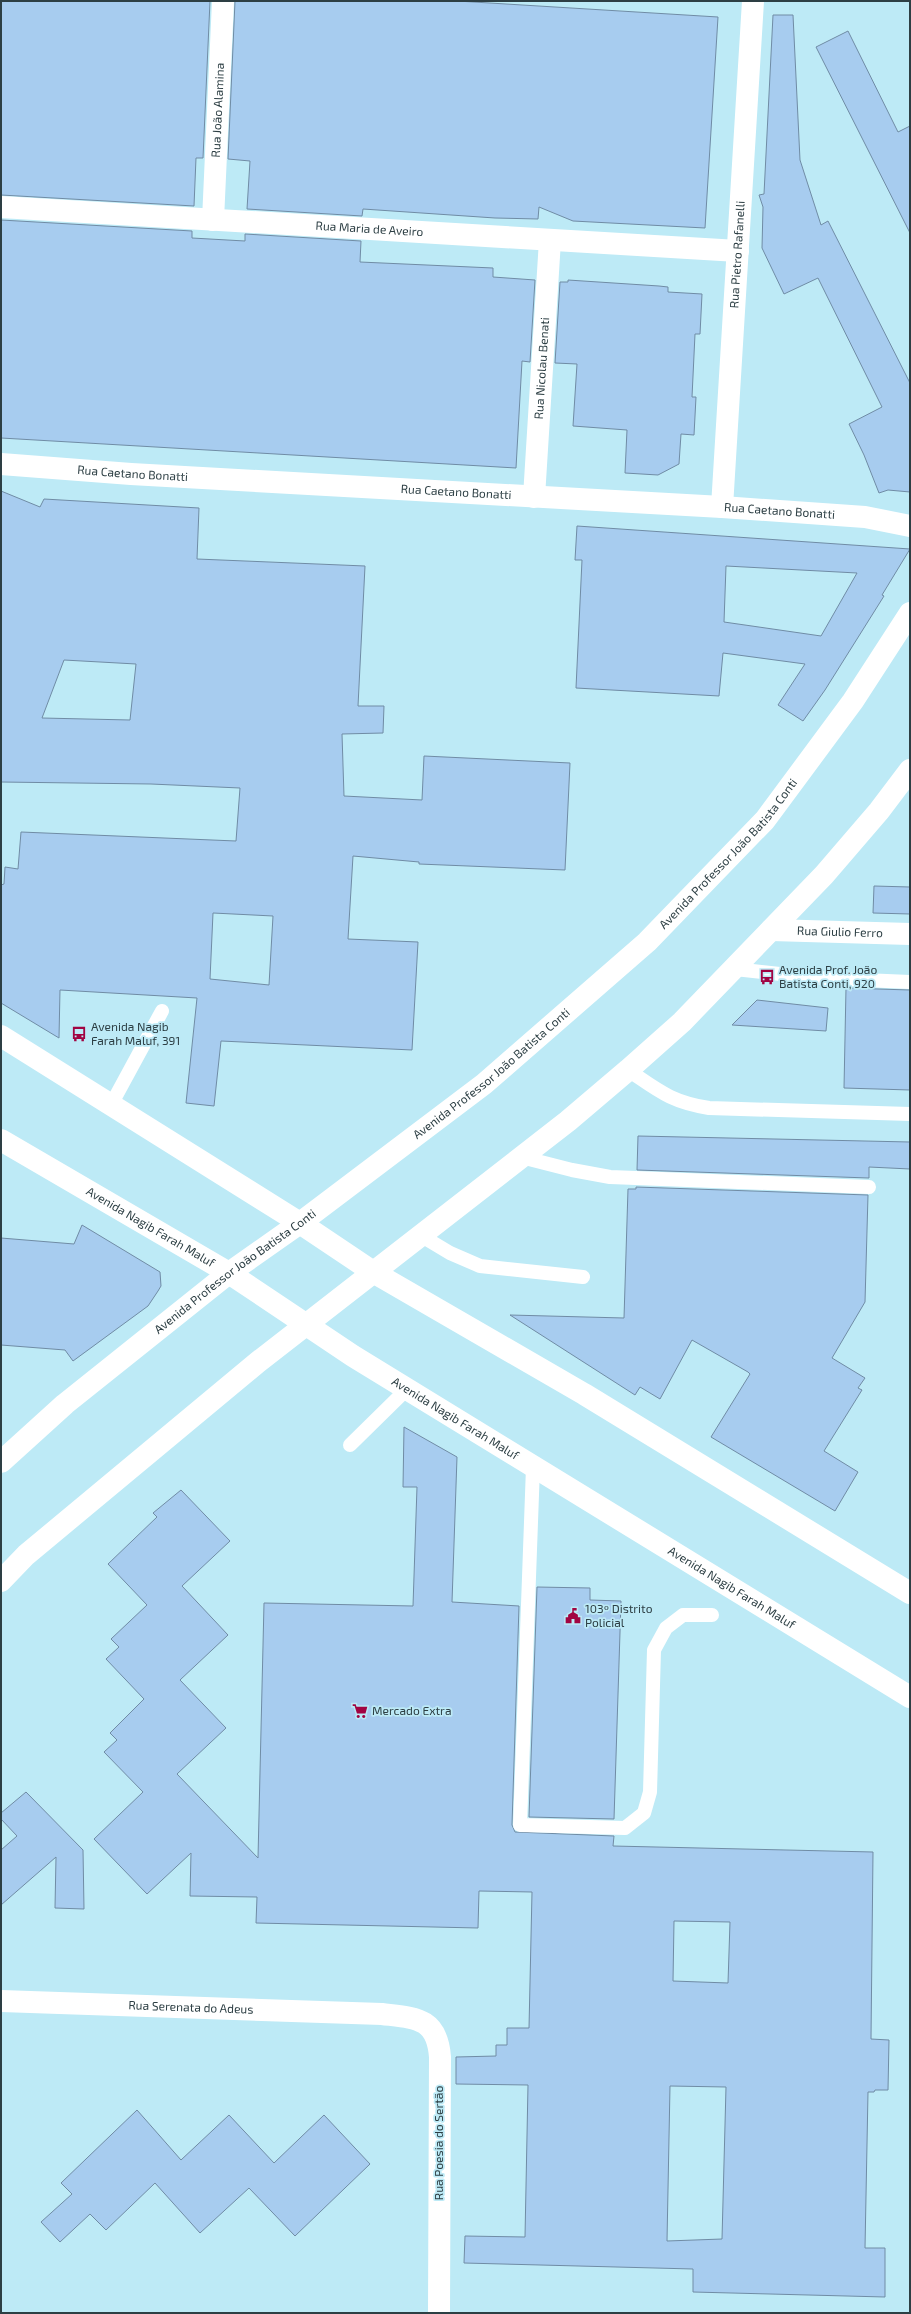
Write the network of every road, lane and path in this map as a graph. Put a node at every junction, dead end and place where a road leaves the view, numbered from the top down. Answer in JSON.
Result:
{"nodes":[{"id":1,"x":223,"y":1,"type":"edge"},
{"id":2,"x":753,"y":1,"type":"edge"},
{"id":3,"x":1,"y":207,"type":"edge"},
{"id":4,"x":213,"y":220,"type":"junction"},
{"id":5,"x":550,"y":240,"type":"junction"},
{"id":6,"x":738,"y":251,"type":"junction"},
{"id":7,"x":1,"y":464,"type":"edge"},
{"id":8,"x":534,"y":497,"type":"junction"},
{"id":9,"x":722,"y":507,"type":"junction"},
{"id":10,"x":910,"y":526,"type":"edge"},
{"id":11,"x":910,"y":613,"type":"edge"},
{"id":12,"x":910,"y":770,"type":"edge"},
{"id":13,"x":771,"y":930,"type":"junction"},
{"id":14,"x":910,"y":934,"type":"edge"},
{"id":15,"x":735,"y":969,"type":"junction"},
{"id":16,"x":910,"y":982,"type":"edge"},
{"id":17,"x":162,"y":1011,"type":"dead end"},
{"id":18,"x":1,"y":1036,"type":"edge"},
{"id":19,"x":628,"y":1070,"type":"junction"},
{"id":20,"x":111,"y":1105,"type":"junction"},
{"id":21,"x":910,"y":1114,"type":"edge"},
{"id":22,"x":1,"y":1140,"type":"edge"},
{"id":23,"x":521,"y":1157,"type":"junction"},
{"id":24,"x":869,"y":1187,"type":"dead end"},
{"id":25,"x":300,"y":1223,"type":"junction"},
{"id":26,"x":420,"y":1235,"type":"junction"},
{"id":27,"x":373,"y":1272,"type":"junction"},
{"id":28,"x":229,"y":1273,"type":"junction"},
{"id":29,"x":583,"y":1277,"type":"dead end"},
{"id":30,"x":305,"y":1325,"type":"junction"},
{"id":31,"x":407,"y":1389,"type":"junction"},
{"id":32,"x":350,"y":1445,"type":"dead end"},
{"id":33,"x":1,"y":1462,"type":"edge"},
{"id":34,"x":533,"y":1467,"type":"junction"},
{"id":35,"x":26,"y":1555,"type":"junction"},
{"id":36,"x":1,"y":1557,"type":"edge"},
{"id":37,"x":1,"y":1581,"type":"edge"},
{"id":38,"x":910,"y":1593,"type":"edge"},
{"id":39,"x":712,"y":1615,"type":"dead end"},
{"id":40,"x":910,"y":1697,"type":"edge"},
{"id":41,"x":1,"y":2001,"type":"edge"},
{"id":42,"x":382,"y":2014,"type":"joint"},
{"id":43,"x":439,"y":2313,"type":"edge"}],
"edges":[{"from":1,"to":4,"type":"main road","name":"Rua João Alamina"},
{"from":2,"to":6,"type":"main road","name":"Rua Pietro Rafanelli"},
{"from":3,"to":4,"type":"main road","name":"Rua Maria de Aveiro"},
{"from":4,"to":5,"type":"main road","name":"Rua Maria de Aveiro"},
{"from":5,"to":6,"type":"main road","name":"Rua Maria de Aveiro"},
{"from":5,"to":8,"type":"main road","name":"Rua Nicolau Benati"},
{"from":6,"to":9,"type":"main road","name":"Rua Pietro Rafanelli"},
{"from":7,"to":8,"type":"main road","name":"Rua Caetano Bonatti"},
{"from":8,"to":9,"type":"main road","name":"Rua Caetano Bonatti"},
{"from":9,"to":10,"type":"main road","name":"Rua Caetano Bonatti"},
{"from":11,"to":25,"type":"main road","name":"Avenida Professor João Batista Conti"},
{"from":12,"to":13,"type":"main road"},
{"from":13,"to":14,"type":"main road","name":"Rua Giulio Ferro"},
{"from":13,"to":15,"type":"main road"},
{"from":15,"to":16,"type":"lane"},
{"from":15,"to":19,"type":"main road"},
{"from":17,"to":20,"type":"lane"},
{"from":18,"to":20,"type":"main road"},
{"from":19,"to":21,"type":"lane"},
{"from":19,"to":23,"type":"main road"},
{"from":20,"to":25,"type":"main road"},
{"from":22,"to":28,"type":"main road","name":"Avenida Nagib Farah Maluf"},
{"from":23,"to":24,"type":"lane"},
{"from":23,"to":26,"type":"main road"},
{"from":25,"to":27,"type":"main road"},
{"from":25,"to":28,"type":"main road","name":"Avenida Professor João Batista Conti"},
{"from":26,"to":27,"type":"main road"},
{"from":26,"to":29,"type":"lane"},
{"from":27,"to":30,"type":"main road"},
{"from":27,"to":38,"type":"main road"},
{"from":28,"to":30,"type":"main road","name":"Avenida Nagib Farah Maluf"},
{"from":28,"to":33,"type":"main road","name":"Avenida Professor João Batista Conti"},
{"from":30,"to":31,"type":"main road","name":"Avenida Nagib Farah Maluf"},
{"from":30,"to":35,"type":"main road"},
{"from":31,"to":32,"type":"lane"},
{"from":31,"to":34,"type":"main road","name":"Avenida Nagib Farah Maluf"},
{"from":34,"to":39,"type":"lane"},
{"from":34,"to":40,"type":"main road","name":"Avenida Nagib Farah Maluf"},
{"from":35,"to":36,"type":"main road"},
{"from":35,"to":37,"type":"main road"},
{"from":41,"to":42,"type":"main road","name":"Rua Serenata do Adeus"},
{"from":42,"to":43,"type":"main road","name":"Rua Poesia do Sertão"}]}
